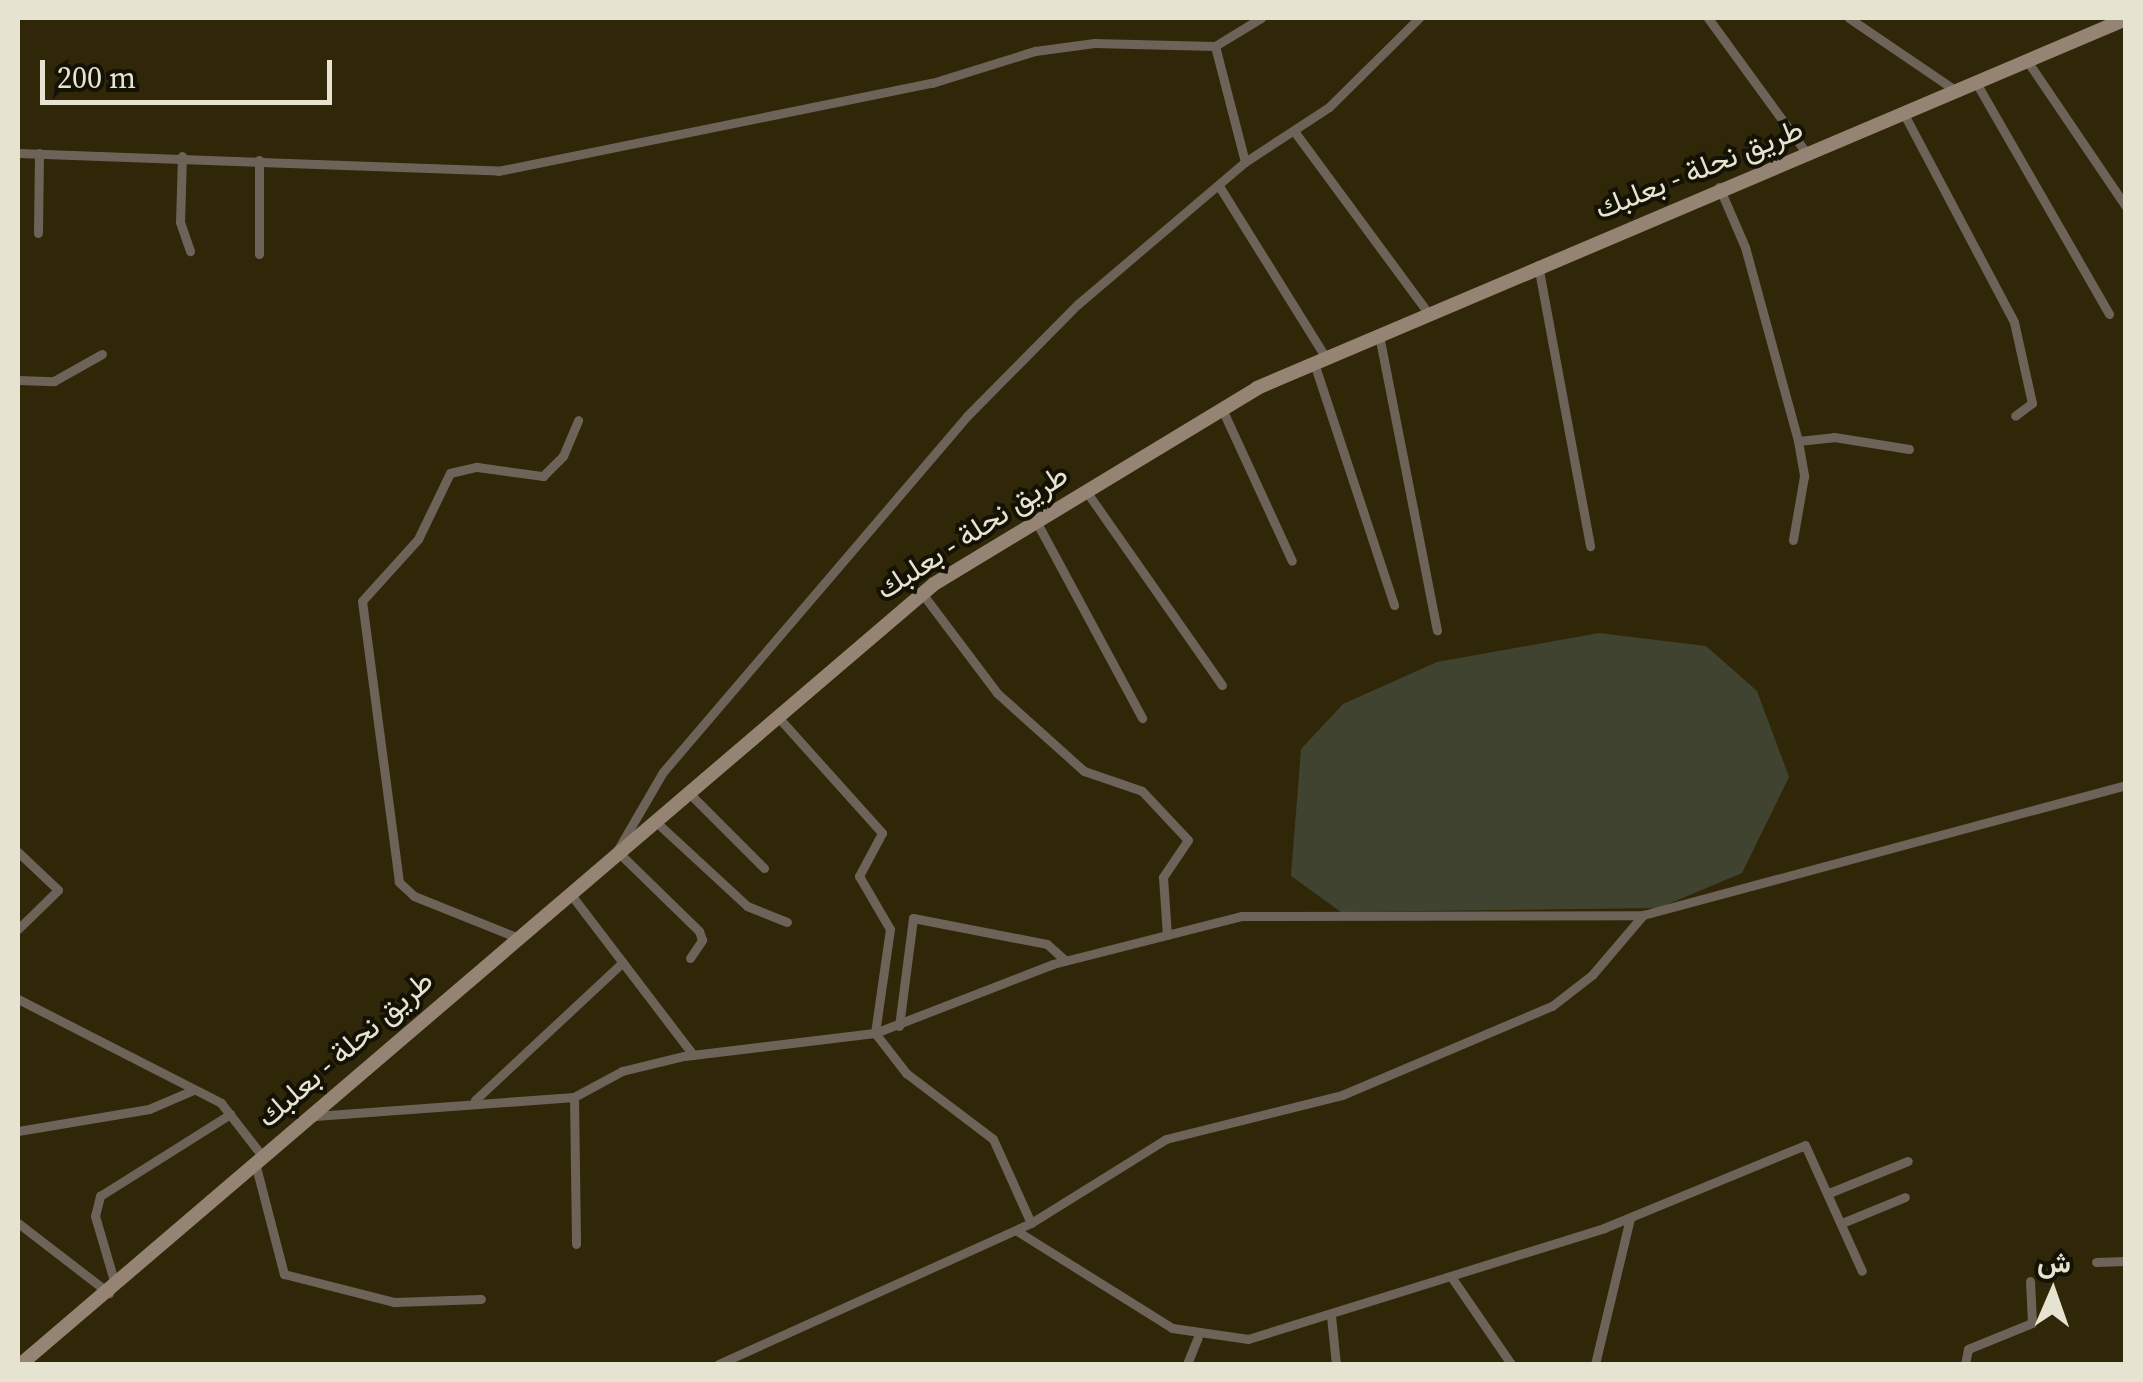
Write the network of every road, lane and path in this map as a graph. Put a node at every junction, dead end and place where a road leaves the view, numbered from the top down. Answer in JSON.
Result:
{"nodes":[{"id":1,"x":1261,"y":18,"type":"edge"},
{"id":2,"x":1418,"y":18,"type":"edge"},
{"id":3,"x":1708,"y":18,"type":"edge"},
{"id":4,"x":1849,"y":18,"type":"edge"},
{"id":5,"x":2126,"y":19,"type":"edge"},
{"id":6,"x":1215,"y":46,"type":"junction"},
{"id":7,"x":2030,"y":65,"type":"junction"},
{"id":8,"x":1978,"y":86,"type":"junction"},
{"id":9,"x":1960,"y":94,"type":"junction"},
{"id":10,"x":1904,"y":116,"type":"junction"},
{"id":11,"x":1294,"y":130,"type":"junction"},
{"id":12,"x":18,"y":153,"type":"edge"},
{"id":13,"x":38,"y":154,"type":"junction"},
{"id":14,"x":1807,"y":154,"type":"junction"},
{"id":15,"x":182,"y":156,"type":"junction"},
{"id":16,"x":258,"y":160,"type":"junction"},
{"id":17,"x":1246,"y":162,"type":"junction"},
{"id":18,"x":1219,"y":186,"type":"junction"},
{"id":19,"x":1720,"y":187,"type":"junction"},
{"id":20,"x":2126,"y":208,"type":"edge"},
{"id":21,"x":38,"y":234,"type":"dead end"},
{"id":22,"x":190,"y":251,"type":"dead end"},
{"id":23,"x":260,"y":254,"type":"dead end"},
{"id":24,"x":1538,"y":265,"type":"junction"},
{"id":25,"x":1428,"y":313,"type":"junction"},
{"id":26,"x":2109,"y":314,"type":"dead end"},
{"id":27,"x":1380,"y":334,"type":"junction"},
{"id":28,"x":102,"y":354,"type":"dead end"},
{"id":29,"x":1320,"y":361,"type":"junction"},
{"id":30,"x":18,"y":380,"type":"edge"},
{"id":31,"x":1222,"y":410,"type":"junction"},
{"id":32,"x":2014,"y":416,"type":"dead end"},
{"id":33,"x":578,"y":420,"type":"dead end"},
{"id":34,"x":1798,"y":441,"type":"junction"},
{"id":35,"x":1909,"y":450,"type":"dead end"},
{"id":36,"x":1086,"y":492,"type":"junction"},
{"id":37,"x":1036,"y":522,"type":"junction"},
{"id":38,"x":1792,"y":540,"type":"dead end"},
{"id":39,"x":1590,"y":546,"type":"dead end"},
{"id":40,"x":1292,"y":561,"type":"dead end"},
{"id":41,"x":921,"y":592,"type":"junction"},
{"id":42,"x":1394,"y":605,"type":"dead end"},
{"id":43,"x":1437,"y":630,"type":"dead end"},
{"id":44,"x":1222,"y":685,"type":"dead end"},
{"id":45,"x":776,"y":714,"type":"junction"},
{"id":46,"x":1142,"y":718,"type":"dead end"},
{"id":47,"x":2126,"y":785,"type":"edge"},
{"id":48,"x":688,"y":791,"type":"junction"},
{"id":49,"x":654,"y":821,"type":"junction"},
{"id":50,"x":617,"y":851,"type":"junction"},
{"id":51,"x":18,"y":852,"type":"edge"},
{"id":52,"x":764,"y":868,"type":"dead end"},
{"id":53,"x":569,"y":892,"type":"junction"},
{"id":54,"x":1643,"y":915,"type":"junction"},
{"id":55,"x":787,"y":922,"type":"dead end"},
{"id":56,"x":18,"y":929,"type":"edge"},
{"id":57,"x":1167,"y":935,"type":"junction"},
{"id":58,"x":516,"y":938,"type":"junction"},
{"id":59,"x":890,"y":940,"type":"junction"},
{"id":60,"x":908,"y":941,"type":"junction"},
{"id":61,"x":690,"y":958,"type":"dead end"},
{"id":62,"x":1065,"y":960,"type":"junction"},
{"id":63,"x":623,"y":962,"type":"junction"},
{"id":64,"x":18,"y":999,"type":"edge"},
{"id":65,"x":899,"y":1026,"type":"junction"},
{"id":66,"x":875,"y":1033,"type":"junction"},
{"id":67,"x":693,"y":1055,"type":"junction"},
{"id":68,"x":191,"y":1091,"type":"junction"},
{"id":69,"x":574,"y":1097,"type":"junction"},
{"id":70,"x":473,"y":1102,"type":"junction"},
{"id":71,"x":230,"y":1114,"type":"junction"},
{"id":72,"x":315,"y":1116,"type":"junction"},
{"id":73,"x":18,"y":1131,"type":"edge"},
{"id":74,"x":259,"y":1160,"type":"junction"},
{"id":75,"x":1908,"y":1161,"type":"dead end"},
{"id":76,"x":1829,"y":1193,"type":"junction"},
{"id":77,"x":1904,"y":1197,"type":"dead end"},
{"id":78,"x":1630,"y":1218,"type":"junction"},
{"id":79,"x":18,"y":1222,"type":"edge"},
{"id":80,"x":1842,"y":1223,"type":"junction"},
{"id":81,"x":1031,"y":1224,"type":"junction"},
{"id":82,"x":1017,"y":1231,"type":"junction"},
{"id":83,"x":576,"y":1244,"type":"dead end"},
{"id":84,"x":2126,"y":1261,"type":"edge"},
{"id":85,"x":2096,"y":1262,"type":"dead end"},
{"id":86,"x":1862,"y":1271,"type":"dead end"},
{"id":87,"x":1452,"y":1278,"type":"junction"},
{"id":88,"x":2030,"y":1281,"type":"dead end"},
{"id":89,"x":113,"y":1290,"type":"junction"},
{"id":90,"x":482,"y":1298,"type":"dead end"},
{"id":91,"x":1331,"y":1316,"type":"junction"},
{"id":92,"x":1198,"y":1337,"type":"junction"},
{"id":93,"x":741,"y":1353,"type":"junction"},
{"id":94,"x":22,"y":1358,"type":"edge"},
{"id":95,"x":718,"y":1364,"type":"edge"},
{"id":96,"x":744,"y":1364,"type":"edge"},
{"id":97,"x":1187,"y":1364,"type":"edge"},
{"id":98,"x":1336,"y":1364,"type":"edge"},
{"id":99,"x":1511,"y":1364,"type":"edge"},
{"id":100,"x":1596,"y":1364,"type":"edge"},
{"id":101,"x":1965,"y":1364,"type":"edge"}],
"edges":[{"from":1,"to":6,"type":"street"},
{"from":2,"to":11,"type":"street"},
{"from":3,"to":14,"type":"street"},
{"from":4,"to":9,"type":"street"},
{"from":5,"to":7,"type":"street","name":"طريق نحلة - بعلبك"},
{"from":6,"to":16,"type":"street"},
{"from":6,"to":17,"type":"street"},
{"from":7,"to":8,"type":"street","name":"طريق نحلة - بعلبك"},
{"from":7,"to":20,"type":"street"},
{"from":8,"to":9,"type":"street","name":"طريق نحلة - بعلبك"},
{"from":8,"to":26,"type":"street"},
{"from":9,"to":10,"type":"street","name":"طريق نحلة - بعلبك"},
{"from":10,"to":14,"type":"street","name":"طريق نحلة - بعلبك"},
{"from":10,"to":32,"type":"street"},
{"from":11,"to":17,"type":"street"},
{"from":11,"to":25,"type":"street"},
{"from":12,"to":13,"type":"street"},
{"from":13,"to":15,"type":"street"},
{"from":13,"to":21,"type":"street"},
{"from":14,"to":19,"type":"street","name":"طريق نحلة - بعلبك"},
{"from":15,"to":16,"type":"street"},
{"from":15,"to":22,"type":"street"},
{"from":16,"to":23,"type":"street"},
{"from":17,"to":18,"type":"street"},
{"from":18,"to":29,"type":"street"},
{"from":18,"to":50,"type":"street"},
{"from":19,"to":24,"type":"street","name":"طريق نحلة - بعلبك"},
{"from":19,"to":34,"type":"street"},
{"from":24,"to":25,"type":"street","name":"طريق نحلة - بعلبك"},
{"from":24,"to":39,"type":"street"},
{"from":25,"to":27,"type":"street","name":"طريق نحلة - بعلبك"},
{"from":27,"to":29,"type":"street","name":"طريق نحلة - بعلبك"},
{"from":27,"to":43,"type":"street"},
{"from":28,"to":30,"type":"street"},
{"from":29,"to":31,"type":"street","name":"طريق نحلة - بعلبك"},
{"from":29,"to":42,"type":"street"},
{"from":31,"to":36,"type":"street","name":"طريق نحلة - بعلبك"},
{"from":31,"to":40,"type":"street"},
{"from":33,"to":58,"type":"street"},
{"from":34,"to":35,"type":"street"},
{"from":34,"to":38,"type":"street"},
{"from":36,"to":37,"type":"street","name":"طريق نحلة - بعلبك"},
{"from":36,"to":44,"type":"street"},
{"from":37,"to":41,"type":"street","name":"طريق نحلة - بعلبك"},
{"from":37,"to":46,"type":"street"},
{"from":41,"to":45,"type":"street","name":"طريق نحلة - بعلبك"},
{"from":41,"to":57,"type":"street"},
{"from":45,"to":48,"type":"street","name":"طريق نحلة - بعلبك"},
{"from":45,"to":59,"type":"street"},
{"from":47,"to":54,"type":"street"},
{"from":48,"to":49,"type":"street","name":"طريق نحلة - بعلبك"},
{"from":48,"to":52,"type":"street"},
{"from":49,"to":50,"type":"street","name":"طريق نحلة - بعلبك"},
{"from":49,"to":55,"type":"street"},
{"from":50,"to":53,"type":"street","name":"طريق نحلة - بعلبك"},
{"from":50,"to":61,"type":"street"},
{"from":51,"to":56,"type":"street"},
{"from":53,"to":58,"type":"street","name":"طريق نحلة - بعلبك"},
{"from":53,"to":63,"type":"street"},
{"from":54,"to":57,"type":"street"},
{"from":54,"to":81,"type":"street"},
{"from":57,"to":62,"type":"street"},
{"from":58,"to":72,"type":"street","name":"طريق نحلة - بعلبك"},
{"from":59,"to":60,"type":"street"},
{"from":59,"to":66,"type":"street"},
{"from":60,"to":62,"type":"street"},
{"from":60,"to":65,"type":"street"},
{"from":62,"to":65,"type":"street"},
{"from":63,"to":67,"type":"street"},
{"from":63,"to":70,"type":"street"},
{"from":64,"to":68,"type":"street"},
{"from":65,"to":66,"type":"street"},
{"from":66,"to":67,"type":"street"},
{"from":66,"to":81,"type":"street"},
{"from":67,"to":69,"type":"street"},
{"from":68,"to":71,"type":"street"},
{"from":68,"to":73,"type":"street"},
{"from":69,"to":70,"type":"street"},
{"from":69,"to":83,"type":"street"},
{"from":70,"to":72,"type":"street"},
{"from":71,"to":74,"type":"street"},
{"from":71,"to":89,"type":"street"},
{"from":72,"to":74,"type":"street","name":"طريق نحلة - بعلبك"},
{"from":74,"to":89,"type":"street","name":"طريق نحلة - بعلبك"},
{"from":74,"to":90,"type":"street"},
{"from":75,"to":76,"type":"street"},
{"from":76,"to":78,"type":"street"},
{"from":76,"to":80,"type":"street"},
{"from":77,"to":80,"type":"street"},
{"from":78,"to":87,"type":"street"},
{"from":78,"to":100,"type":"street"},
{"from":79,"to":89,"type":"street"},
{"from":80,"to":86,"type":"street"},
{"from":81,"to":82,"type":"street"},
{"from":82,"to":92,"type":"street"},
{"from":82,"to":93,"type":"street"},
{"from":84,"to":85,"type":"street"},
{"from":87,"to":91,"type":"street"},
{"from":87,"to":99,"type":"street"},
{"from":88,"to":101,"type":"street"},
{"from":89,"to":94,"type":"street","name":"طريق نحلة - بعلبك"},
{"from":91,"to":92,"type":"street"},
{"from":91,"to":98,"type":"street"},
{"from":92,"to":97,"type":"street"},
{"from":93,"to":95,"type":"street"},
{"from":93,"to":96,"type":"street"}]}
